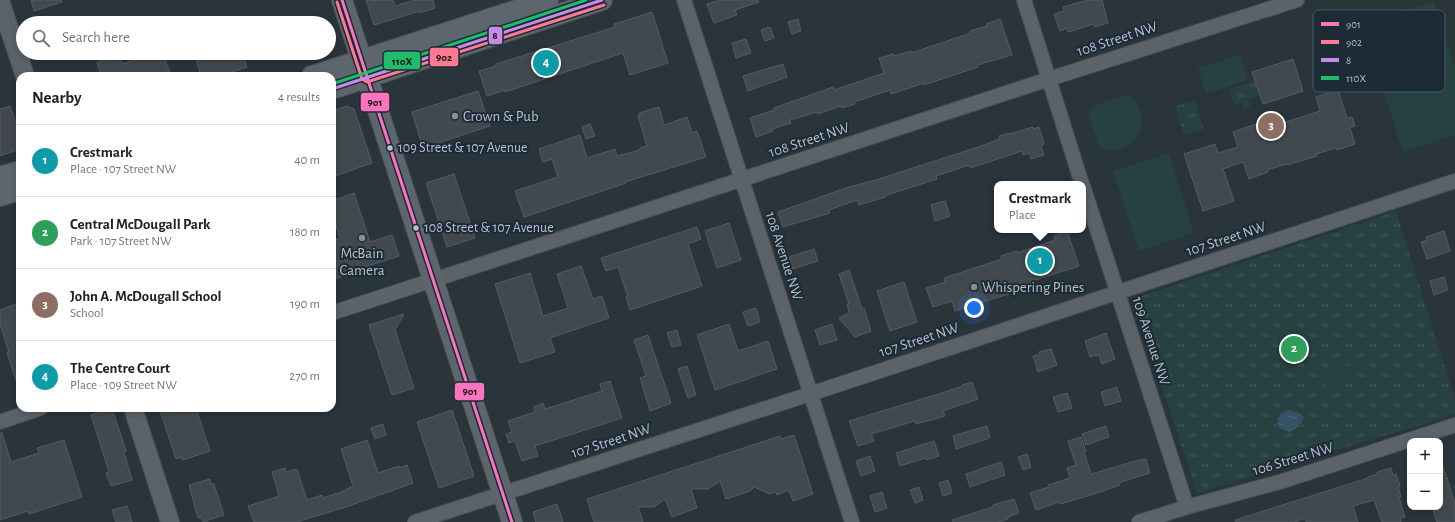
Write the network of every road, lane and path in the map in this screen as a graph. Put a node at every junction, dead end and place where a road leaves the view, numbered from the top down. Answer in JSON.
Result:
{"nodes":[{"id":1,"x":342,"y":0,"type":"edge"},
{"id":2,"x":548,"y":0,"type":"edge"},
{"id":3,"x":602,"y":0,"type":"edge"},
{"id":4,"x":684,"y":0,"type":"edge"},
{"id":5,"x":1024,"y":0,"type":"edge"},
{"id":6,"x":1298,"y":0,"type":"edge"},
{"id":7,"x":0,"y":1,"type":"edge"},
{"id":8,"x":16,"y":49,"type":"edge"},
{"id":9,"x":20,"y":60,"type":"edge"},
{"id":10,"x":364,"y":69,"type":"junction"},
{"id":11,"x":24,"y":72,"type":"edge"},
{"id":12,"x":336,"y":73,"type":"edge"},
{"id":13,"x":1049,"y":79,"type":"junction"},
{"id":14,"x":336,"y":86,"type":"edge"},
{"id":15,"x":16,"y":171,"type":"edge"},
{"id":16,"x":0,"y":177,"type":"edge"},
{"id":17,"x":741,"y":180,"type":"junction"},
{"id":18,"x":1082,"y":181,"type":"edge"},
{"id":19,"x":1455,"y":181,"type":"edge"},
{"id":20,"x":16,"y":191,"type":"edge"},
{"id":21,"x":1086,"y":194,"type":"edge"},
{"id":22,"x":0,"y":196,"type":"edge"},
{"id":23,"x":433,"y":280,"type":"junction"},
{"id":24,"x":1118,"y":293,"type":"junction"},
{"id":25,"x":336,"y":312,"type":"edge"},
{"id":26,"x":810,"y":394,"type":"junction"},
{"id":27,"x":29,"y":412,"type":"edge"},
{"id":28,"x":134,"y":412,"type":"edge"},
{"id":29,"x":0,"y":422,"type":"edge"},
{"id":30,"x":1455,"y":425,"type":"edge"},
{"id":31,"x":503,"y":494,"type":"junction"},
{"id":32,"x":1187,"y":507,"type":"junction"},
{"id":33,"x":170,"y":522,"type":"edge"},
{"id":34,"x":415,"y":522,"type":"edge"},
{"id":35,"x":512,"y":522,"type":"edge"},
{"id":36,"x":852,"y":522,"type":"edge"},
{"id":37,"x":1139,"y":522,"type":"edge"}],
"edges":[{"from":1,"to":10,"type":"main road"},
{"from":2,"to":10,"type":"main road"},
{"from":3,"to":10,"type":"main road"},
{"from":4,"to":17,"type":"street","name":"108 Avenue NW"},
{"from":5,"to":13,"type":"street","name":"109 Avenue NW"},
{"from":6,"to":13,"type":"street","name":"108 Street NW"},
{"from":7,"to":8,"type":"street"},
{"from":9,"to":11,"type":"street"},
{"from":10,"to":12,"type":"main road"},
{"from":10,"to":14,"type":"main road"},
{"from":10,"to":23,"type":"main road"},
{"from":13,"to":17,"type":"street","name":"108 Street NW"},
{"from":13,"to":18,"type":"street","name":"109 Avenue NW"},
{"from":15,"to":16,"type":"main road"},
{"from":17,"to":23,"type":"street","name":"108 Street NW"},
{"from":17,"to":26,"type":"street","name":"108 Avenue NW"},
{"from":19,"to":24,"type":"street","name":"107 Street NW"},
{"from":20,"to":22,"type":"main road"},
{"from":21,"to":24,"type":"street","name":"109 Avenue NW"},
{"from":23,"to":25,"type":"street","name":"108 Street NW"},
{"from":23,"to":31,"type":"main road"},
{"from":24,"to":26,"type":"street","name":"107 Street NW"},
{"from":24,"to":32,"type":"street","name":"109 Avenue NW"},
{"from":26,"to":31,"type":"street","name":"107 Street NW"},
{"from":26,"to":36,"type":"street","name":"108 Avenue NW"},
{"from":27,"to":29,"type":"street"},
{"from":28,"to":33,"type":"street"},
{"from":30,"to":32,"type":"street","name":"106 Street NW"},
{"from":31,"to":34,"type":"street","name":"107 Street NW"},
{"from":31,"to":35,"type":"main road"},
{"from":32,"to":37,"type":"street","name":"106 Street NW"}]}
